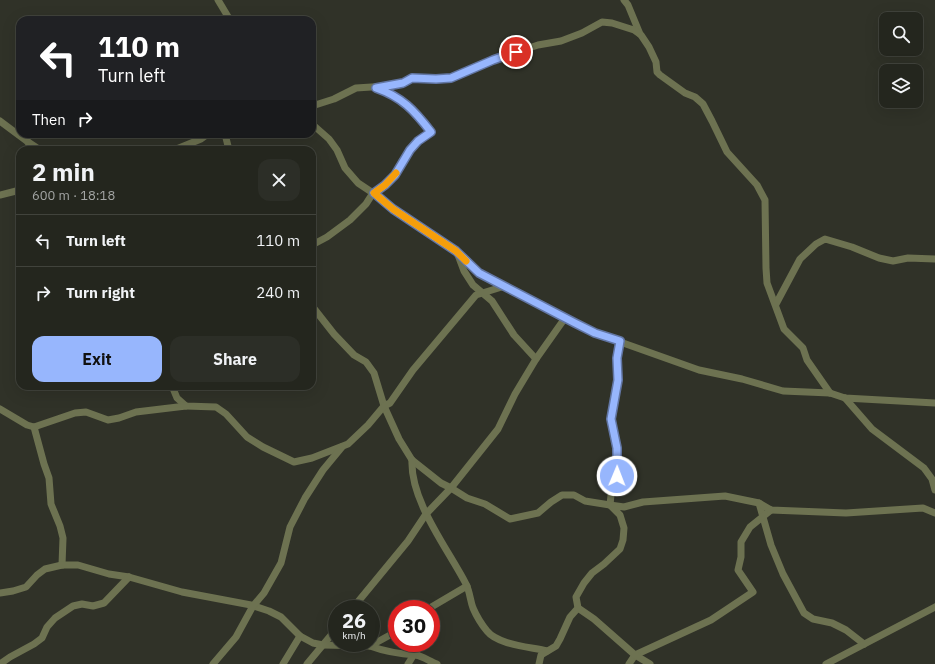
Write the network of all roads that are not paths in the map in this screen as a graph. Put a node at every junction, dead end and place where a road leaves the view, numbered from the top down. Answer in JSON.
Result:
{"nodes":[{"id":1,"x":218,"y":0,"type":"edge"},
{"id":2,"x":624,"y":0,"type":"edge"},
{"id":3,"x":228,"y":16,"type":"edge"},
{"id":4,"x":641,"y":35,"type":"junction"},
{"id":5,"x":376,"y":88,"type":"junction"},
{"id":6,"x":316,"y":105,"type":"edge"},
{"id":7,"x":0,"y":121,"type":"edge"},
{"id":8,"x":316,"y":128,"type":"edge"},
{"id":9,"x":16,"y":133,"type":"edge"},
{"id":10,"x":23,"y":138,"type":"edge"},
{"id":11,"x":201,"y":138,"type":"edge"},
{"id":12,"x":28,"y":142,"type":"junction"},
{"id":13,"x":30,"y":146,"type":"edge"},
{"id":14,"x":34,"y":146,"type":"edge"},
{"id":15,"x":184,"y":146,"type":"edge"},
{"id":16,"x":16,"y":191,"type":"edge"},
{"id":17,"x":374,"y":193,"type":"junction"},
{"id":18,"x":0,"y":195,"type":"edge"},
{"id":19,"x":316,"y":243,"type":"edge"},
{"id":20,"x":456,"y":251,"type":"junction"},
{"id":21,"x":935,"y":259,"type":"edge"},
{"id":22,"x":505,"y":286,"type":"junction"},
{"id":23,"x":483,"y":293,"type":"junction"},
{"id":24,"x":776,"y":304,"type":"junction"},
{"id":25,"x":316,"y":311,"type":"edge"},
{"id":26,"x":565,"y":318,"type":"junction"},
{"id":27,"x":620,"y":341,"type":"junction"},
{"id":28,"x":536,"y":359,"type":"junction"},
{"id":29,"x":174,"y":390,"type":"edge"},
{"id":30,"x":830,"y":394,"type":"junction"},
{"id":31,"x":845,"y":398,"type":"junction"},
{"id":32,"x":935,"y":403,"type":"edge"},
{"id":33,"x":186,"y":406,"type":"junction"},
{"id":34,"x":384,"y":406,"type":"junction"},
{"id":35,"x":0,"y":408,"type":"edge"},
{"id":36,"x":34,"y":427,"type":"junction"},
{"id":37,"x":343,"y":446,"type":"junction"},
{"id":38,"x":412,"y":460,"type":"junction"},
{"id":39,"x":451,"y":488,"type":"junction"},
{"id":40,"x":935,"y":490,"type":"edge"},
{"id":41,"x":759,"y":503,"type":"junction"},
{"id":42,"x":610,"y":504,"type":"junction"},
{"id":43,"x":771,"y":510,"type":"junction"},
{"id":44,"x":935,"y":513,"type":"edge"},
{"id":45,"x":426,"y":514,"type":"junction"},
{"id":46,"x":763,"y":516,"type":"junction"},
{"id":47,"x":62,"y":565,"type":"junction"},
{"id":48,"x":129,"y":577,"type":"junction"},
{"id":49,"x":467,"y":586,"type":"junction"},
{"id":50,"x":2,"y":593,"type":"edge"},
{"id":51,"x":0,"y":599,"type":"edge"},
{"id":52,"x":359,"y":600,"type":"edge"},
{"id":53,"x":440,"y":602,"type":"edge"},
{"id":54,"x":253,"y":606,"type":"junction"},
{"id":55,"x":578,"y":608,"type":"junction"},
{"id":56,"x":935,"y":608,"type":"edge"},
{"id":57,"x":300,"y":636,"type":"junction"},
{"id":58,"x":328,"y":639,"type":"edge"},
{"id":59,"x":864,"y":644,"type":"junction"},
{"id":60,"x":323,"y":645,"type":"junction"},
{"id":61,"x":328,"y":645,"type":"edge"},
{"id":62,"x":380,"y":650,"type":"edge"},
{"id":63,"x":547,"y":650,"type":"junction"},
{"id":64,"x":415,"y":652,"type":"edge"},
{"id":65,"x":635,"y":655,"type":"junction"},
{"id":66,"x":415,"y":656,"type":"junction"},
{"id":67,"x":0,"y":664,"type":"edge"},
{"id":68,"x":213,"y":664,"type":"edge"},
{"id":69,"x":283,"y":664,"type":"edge"},
{"id":70,"x":307,"y":664,"type":"edge"},
{"id":71,"x":408,"y":664,"type":"edge"},
{"id":72,"x":436,"y":664,"type":"edge"},
{"id":73,"x":539,"y":664,"type":"edge"},
{"id":74,"x":629,"y":664,"type":"edge"},
{"id":75,"x":650,"y":664,"type":"edge"},
{"id":76,"x":826,"y":664,"type":"edge"}],
"edges":[{"from":1,"to":3,"type":"street"},
{"from":2,"to":4,"type":"street"},
{"from":4,"to":5,"type":"street"},
{"from":4,"to":24,"type":"street"},
{"from":5,"to":6,"type":"street"},
{"from":5,"to":17,"type":"street"},
{"from":7,"to":9,"type":"street"},
{"from":8,"to":17,"type":"street"},
{"from":10,"to":12,"type":"street"},
{"from":11,"to":15,"type":"street"},
{"from":12,"to":13,"type":"street"},
{"from":12,"to":14,"type":"street"},
{"from":16,"to":18,"type":"street"},
{"from":17,"to":19,"type":"street"},
{"from":17,"to":20,"type":"street"},
{"from":20,"to":22,"type":"street"},
{"from":20,"to":23,"type":"street"},
{"from":21,"to":24,"type":"street"},
{"from":22,"to":23,"type":"street"},
{"from":22,"to":26,"type":"street"},
{"from":23,"to":28,"type":"street"},
{"from":23,"to":34,"type":"street"},
{"from":24,"to":30,"type":"street"},
{"from":25,"to":34,"type":"street"},
{"from":26,"to":27,"type":"street"},
{"from":26,"to":28,"type":"street"},
{"from":27,"to":30,"type":"street"},
{"from":27,"to":42,"type":"street"},
{"from":28,"to":39,"type":"street"},
{"from":29,"to":33,"type":"street"},
{"from":30,"to":31,"type":"street"},
{"from":31,"to":32,"type":"street"},
{"from":31,"to":40,"type":"street"},
{"from":33,"to":36,"type":"street"},
{"from":33,"to":37,"type":"street"},
{"from":34,"to":37,"type":"street"},
{"from":34,"to":38,"type":"street"},
{"from":35,"to":36,"type":"street"},
{"from":36,"to":47,"type":"street"},
{"from":37,"to":54,"type":"street"},
{"from":38,"to":39,"type":"street"},
{"from":38,"to":45,"type":"street"},
{"from":39,"to":42,"type":"street"},
{"from":39,"to":45,"type":"street"},
{"from":41,"to":42,"type":"street"},
{"from":41,"to":43,"type":"street"},
{"from":41,"to":46,"type":"street"},
{"from":42,"to":55,"type":"street"},
{"from":43,"to":44,"type":"street"},
{"from":43,"to":46,"type":"street"},
{"from":45,"to":49,"type":"street"},
{"from":45,"to":52,"type":"street"},
{"from":46,"to":59,"type":"street"},
{"from":46,"to":65,"type":"street"},
{"from":47,"to":48,"type":"street"},
{"from":47,"to":50,"type":"street"},
{"from":48,"to":54,"type":"street"},
{"from":48,"to":67,"type":"street"},
{"from":49,"to":53,"type":"street"},
{"from":49,"to":63,"type":"street"},
{"from":50,"to":51,"type":"street"},
{"from":54,"to":57,"type":"street"},
{"from":54,"to":68,"type":"street"},
{"from":55,"to":63,"type":"street"},
{"from":55,"to":65,"type":"street"},
{"from":56,"to":59,"type":"street"},
{"from":57,"to":60,"type":"street"},
{"from":57,"to":69,"type":"street"},
{"from":58,"to":60,"type":"street"},
{"from":59,"to":76,"type":"street"},
{"from":60,"to":61,"type":"street"},
{"from":60,"to":70,"type":"street"},
{"from":62,"to":66,"type":"street"},
{"from":63,"to":73,"type":"street"},
{"from":64,"to":66,"type":"street"},
{"from":65,"to":74,"type":"street"},
{"from":65,"to":75,"type":"street"},
{"from":66,"to":71,"type":"street"},
{"from":66,"to":72,"type":"street"}]}
